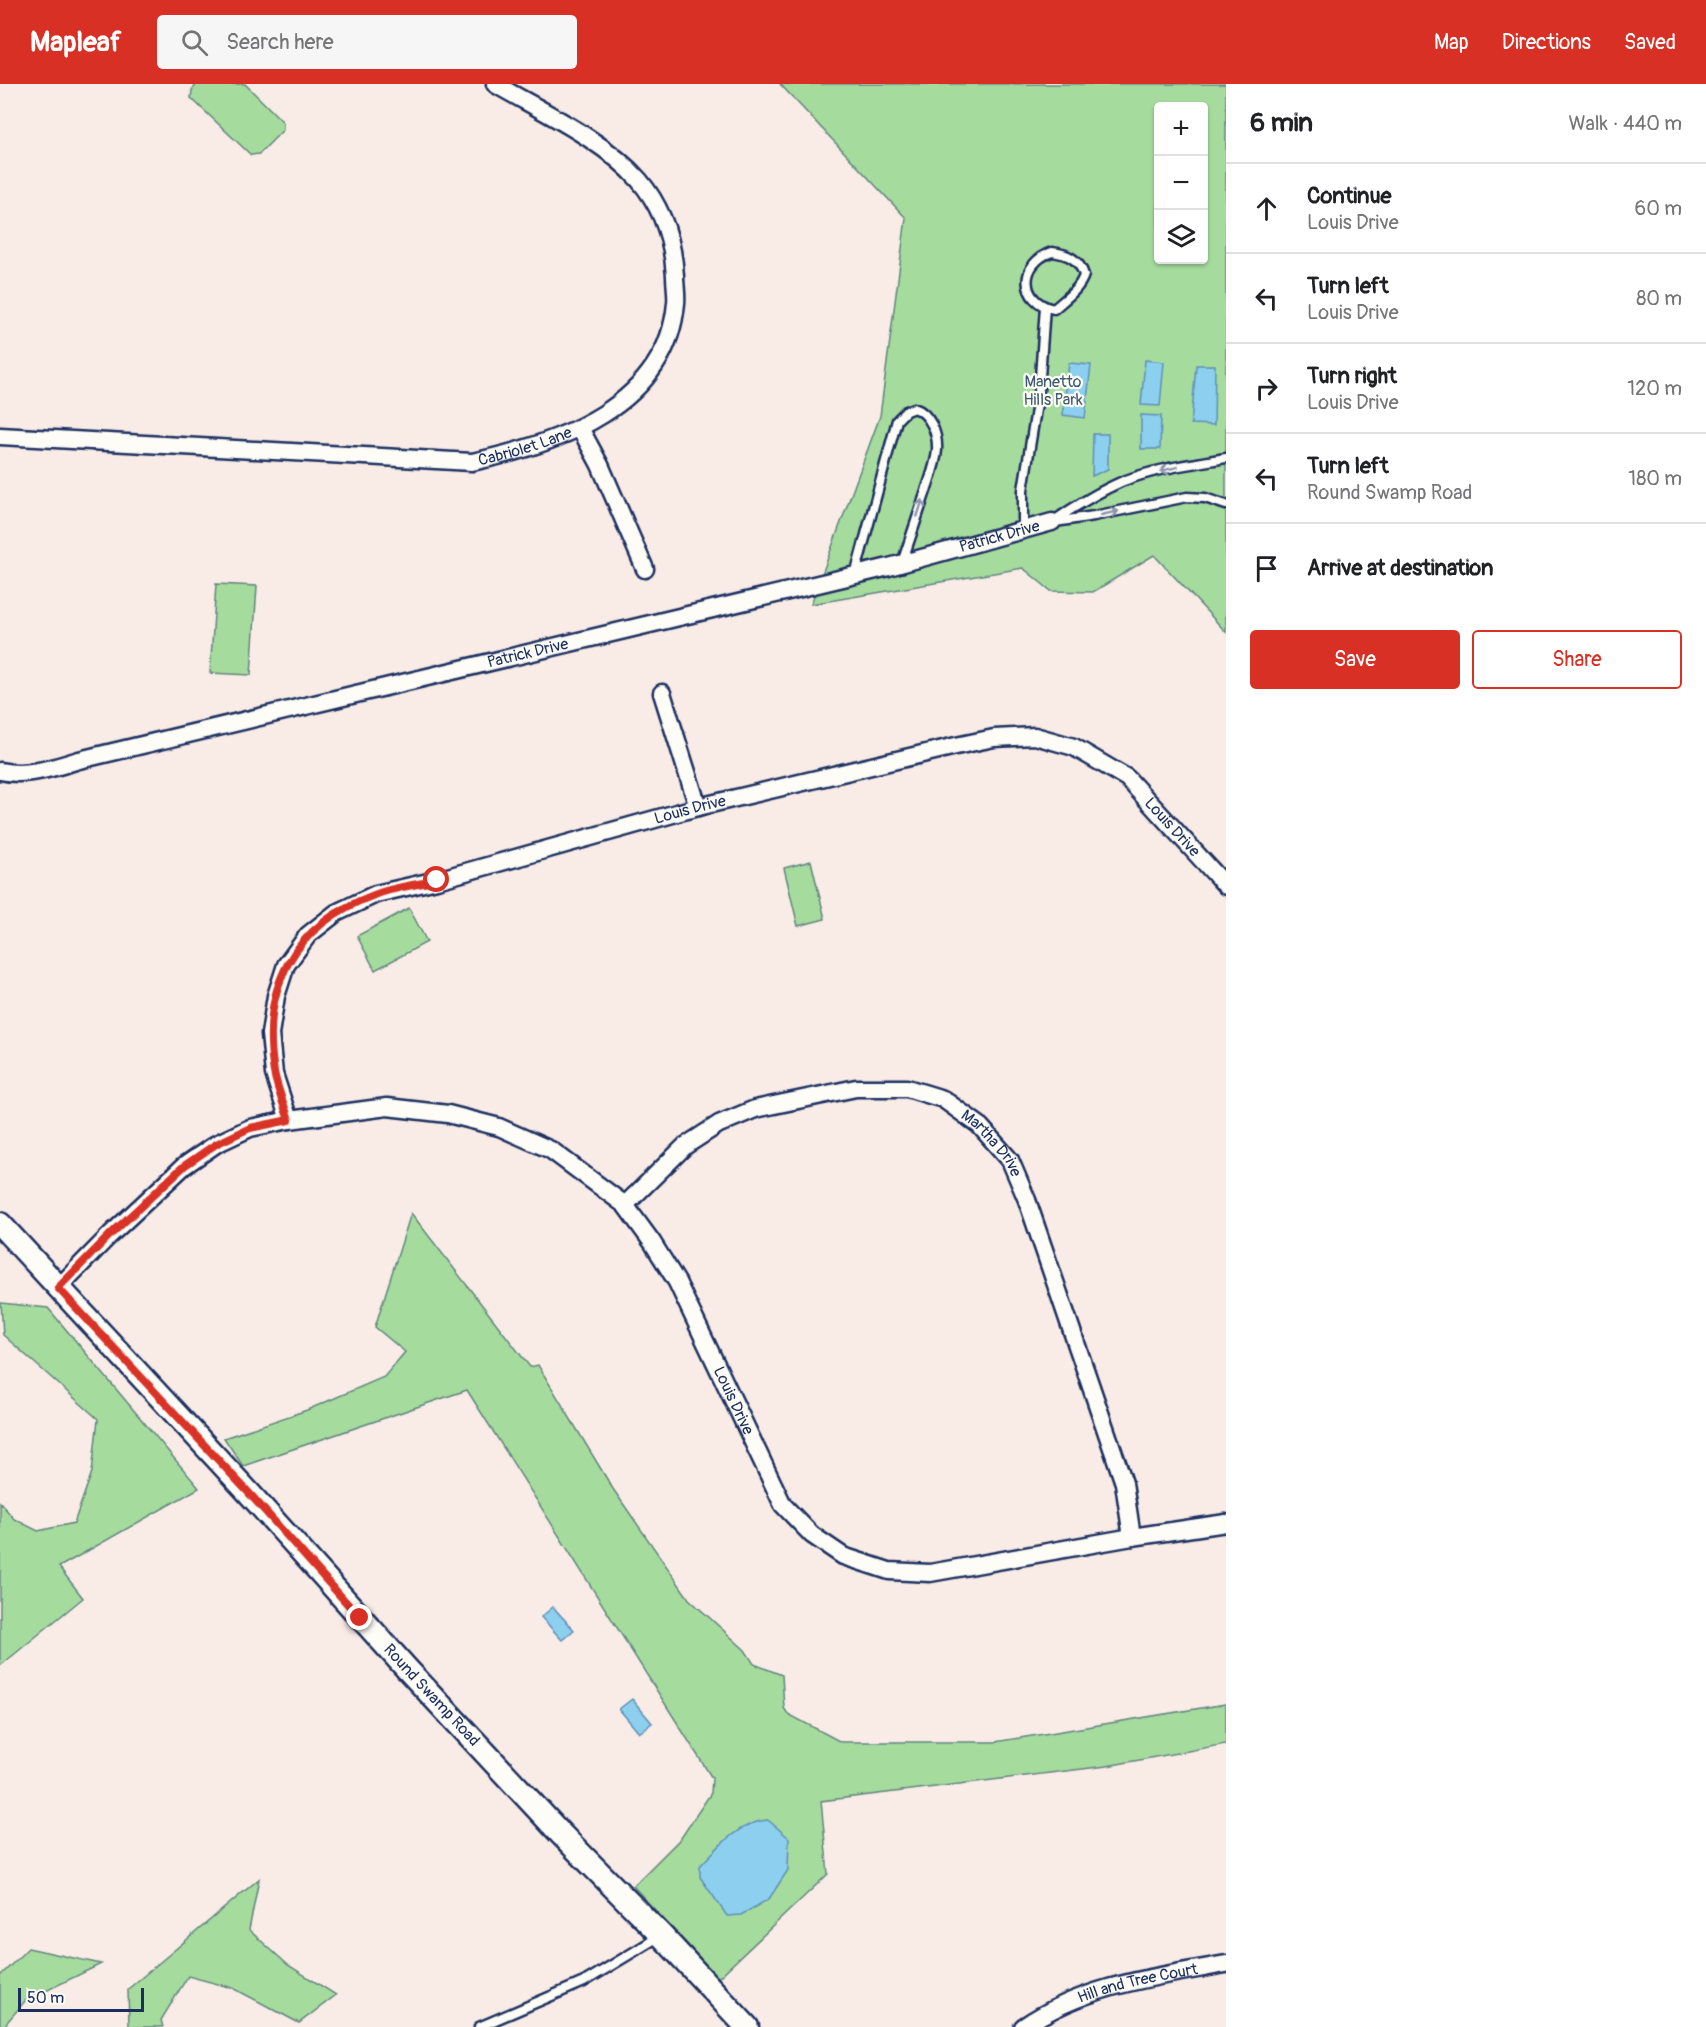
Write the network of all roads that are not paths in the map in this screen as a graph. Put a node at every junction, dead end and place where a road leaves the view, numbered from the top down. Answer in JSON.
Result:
{"nodes":[{"id":1,"x":495,"y":84,"type":"edge"},
{"id":2,"x":1045,"y":307,"type":"junction"},
{"id":3,"x":580,"y":428,"type":"junction"},
{"id":4,"x":0,"y":436,"type":"edge"},
{"id":5,"x":1226,"y":458,"type":"edge"},
{"id":6,"x":1226,"y":505,"type":"edge"},
{"id":7,"x":1052,"y":522,"type":"junction"},
{"id":8,"x":1023,"y":529,"type":"junction"},
{"id":9,"x":902,"y":563,"type":"junction"},
{"id":10,"x":645,"y":569,"type":"dead end"},
{"id":11,"x":855,"y":575,"type":"junction"},
{"id":12,"x":662,"y":693,"type":"dead end"},
{"id":13,"x":0,"y":771,"type":"edge"},
{"id":14,"x":698,"y":807,"type":"junction"},
{"id":15,"x":1226,"y":886,"type":"edge"},
{"id":16,"x":289,"y":1120,"type":"junction"},
{"id":17,"x":625,"y":1205,"type":"junction"},
{"id":18,"x":0,"y":1224,"type":"edge"},
{"id":19,"x":58,"y":1288,"type":"junction"},
{"id":20,"x":1226,"y":1523,"type":"edge"},
{"id":21,"x":1132,"y":1537,"type":"junction"},
{"id":22,"x":661,"y":1935,"type":"junction"},
{"id":23,"x":1226,"y":1964,"type":"edge"},
{"id":24,"x":479,"y":2027,"type":"edge"},
{"id":25,"x":747,"y":2027,"type":"edge"},
{"id":26,"x":1023,"y":2027,"type":"edge"}],
"edges":[{"from":1,"to":3,"type":"street","name":"Cabriolet Lane"},
{"from":2,"to":2,"type":"lane"},
{"from":2,"to":8,"type":"lane"},
{"from":3,"to":4,"type":"street","name":"Cabriolet Lane"},
{"from":3,"to":10,"type":"street"},
{"from":5,"to":7,"type":"lane","one_way":true},
{"from":7,"to":6,"type":"lane","one_way":true},
{"from":7,"to":8,"type":"street","name":"Patrick Drive"},
{"from":8,"to":9,"type":"street","name":"Patrick Drive"},
{"from":9,"to":11,"type":"street","name":"Patrick Drive"},
{"from":9,"to":11,"type":"lane","one_way":true},
{"from":11,"to":13,"type":"street","name":"Patrick Drive"},
{"from":12,"to":14,"type":"street"},
{"from":14,"to":15,"type":"street","name":"Louis Drive"},
{"from":14,"to":16,"type":"street","name":"Louis Drive"},
{"from":16,"to":17,"type":"street","name":"Louis Drive"},
{"from":16,"to":19,"type":"street","name":"Louis Drive"},
{"from":17,"to":21,"type":"street","name":"Louis Drive"},
{"from":17,"to":21,"type":"street","name":"Martha Drive"},
{"from":18,"to":19,"type":"street","name":"Round Swamp Road"},
{"from":19,"to":22,"type":"street","name":"Round Swamp Road"},
{"from":20,"to":21,"type":"street","name":"Louis Drive"},
{"from":22,"to":24,"type":"lane"},
{"from":22,"to":25,"type":"street","name":"Round Swamp Road"},
{"from":23,"to":26,"type":"street","name":"Hill and Tree Court"}]}
